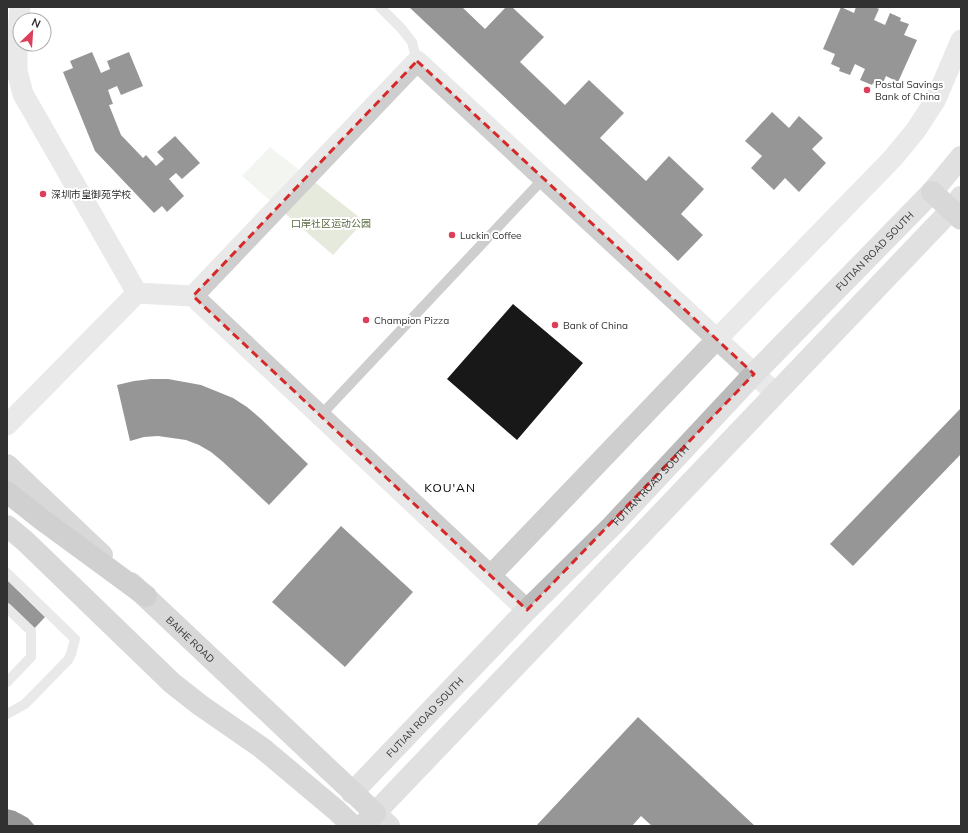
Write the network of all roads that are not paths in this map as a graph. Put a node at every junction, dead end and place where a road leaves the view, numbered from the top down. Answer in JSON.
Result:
{"nodes":[{"id":1,"x":20,"y":7,"type":"edge"},
{"id":2,"x":380,"y":7,"type":"edge"},
{"id":3,"x":961,"y":40,"type":"edge"},
{"id":4,"x":417,"y":61,"type":"junction"},
{"id":5,"x":961,"y":157,"type":"edge"},
{"id":6,"x":544,"y":178,"type":"junction"},
{"id":7,"x":932,"y":192,"type":"junction"},
{"id":8,"x":958,"y":209,"type":"edge"},
{"id":9,"x":137,"y":293,"type":"junction"},
{"id":10,"x":193,"y":296,"type":"junction"},
{"id":11,"x":717,"y":339,"type":"junction"},
{"id":12,"x":754,"y":374,"type":"junction"},
{"id":13,"x":775,"y":393,"type":"junction"},
{"id":14,"x":320,"y":415,"type":"junction"},
{"id":15,"x":7,"y":425,"type":"edge"},
{"id":16,"x":7,"y":465,"type":"edge"},
{"id":17,"x":7,"y":492,"type":"edge"},
{"id":18,"x":7,"y":526,"type":"edge"},
{"id":19,"x":7,"y":573,"type":"edge"},
{"id":20,"x":491,"y":575,"type":"junction"},
{"id":21,"x":146,"y":596,"type":"junction"},
{"id":22,"x":7,"y":608,"type":"edge"},
{"id":23,"x":527,"y":610,"type":"junction"},
{"id":24,"x":7,"y":682,"type":"edge"},
{"id":25,"x":7,"y":714,"type":"edge"},
{"id":26,"x":352,"y":793,"type":"junction"},
{"id":27,"x":336,"y":810,"type":"junction"},
{"id":28,"x":375,"y":822,"type":"edge"},
{"id":29,"x":353,"y":826,"type":"edge"}],
"edges":[{"from":1,"to":9,"type":"street"},
{"from":2,"to":4,"type":"lane"},
{"from":3,"to":11,"type":"street"},
{"from":4,"to":6,"type":"street"},
{"from":4,"to":10,"type":"street"},
{"from":5,"to":7,"type":"street","name":"FUTIAN ROAD SOUTH"},
{"from":6,"to":11,"type":"street"},
{"from":6,"to":14,"type":"lane"},
{"from":7,"to":8,"type":"main road"},
{"from":7,"to":12,"type":"street","name":"FUTIAN ROAD SOUTH"},
{"from":8,"to":13,"type":"street"},
{"from":9,"to":10,"type":"street"},
{"from":9,"to":15,"type":"street"},
{"from":10,"to":14,"type":"street"},
{"from":11,"to":12,"type":"street"},
{"from":11,"to":20,"type":"street"},
{"from":12,"to":13,"type":"street"},
{"from":12,"to":23,"type":"street","name":"FUTIAN ROAD SOUTH"},
{"from":13,"to":28,"type":"street"},
{"from":14,"to":20,"type":"street"},
{"from":16,"to":21,"type":"main road","name":"BAIHE ROAD"},
{"from":17,"to":21,"type":"highway"},
{"from":18,"to":27,"type":"main road"},
{"from":19,"to":25,"type":"lane"},
{"from":20,"to":23,"type":"street"},
{"from":21,"to":26,"type":"main road","name":"BAIHE ROAD"},
{"from":22,"to":24,"type":"lane"},
{"from":23,"to":26,"type":"street","name":"FUTIAN ROAD SOUTH"},
{"from":26,"to":27,"type":"main road","name":"FUTIAN ROAD SOUTH"},
{"from":26,"to":28,"type":"main road","name":"BAIHE ROAD"},
{"from":27,"to":29,"type":"main road"}]}
